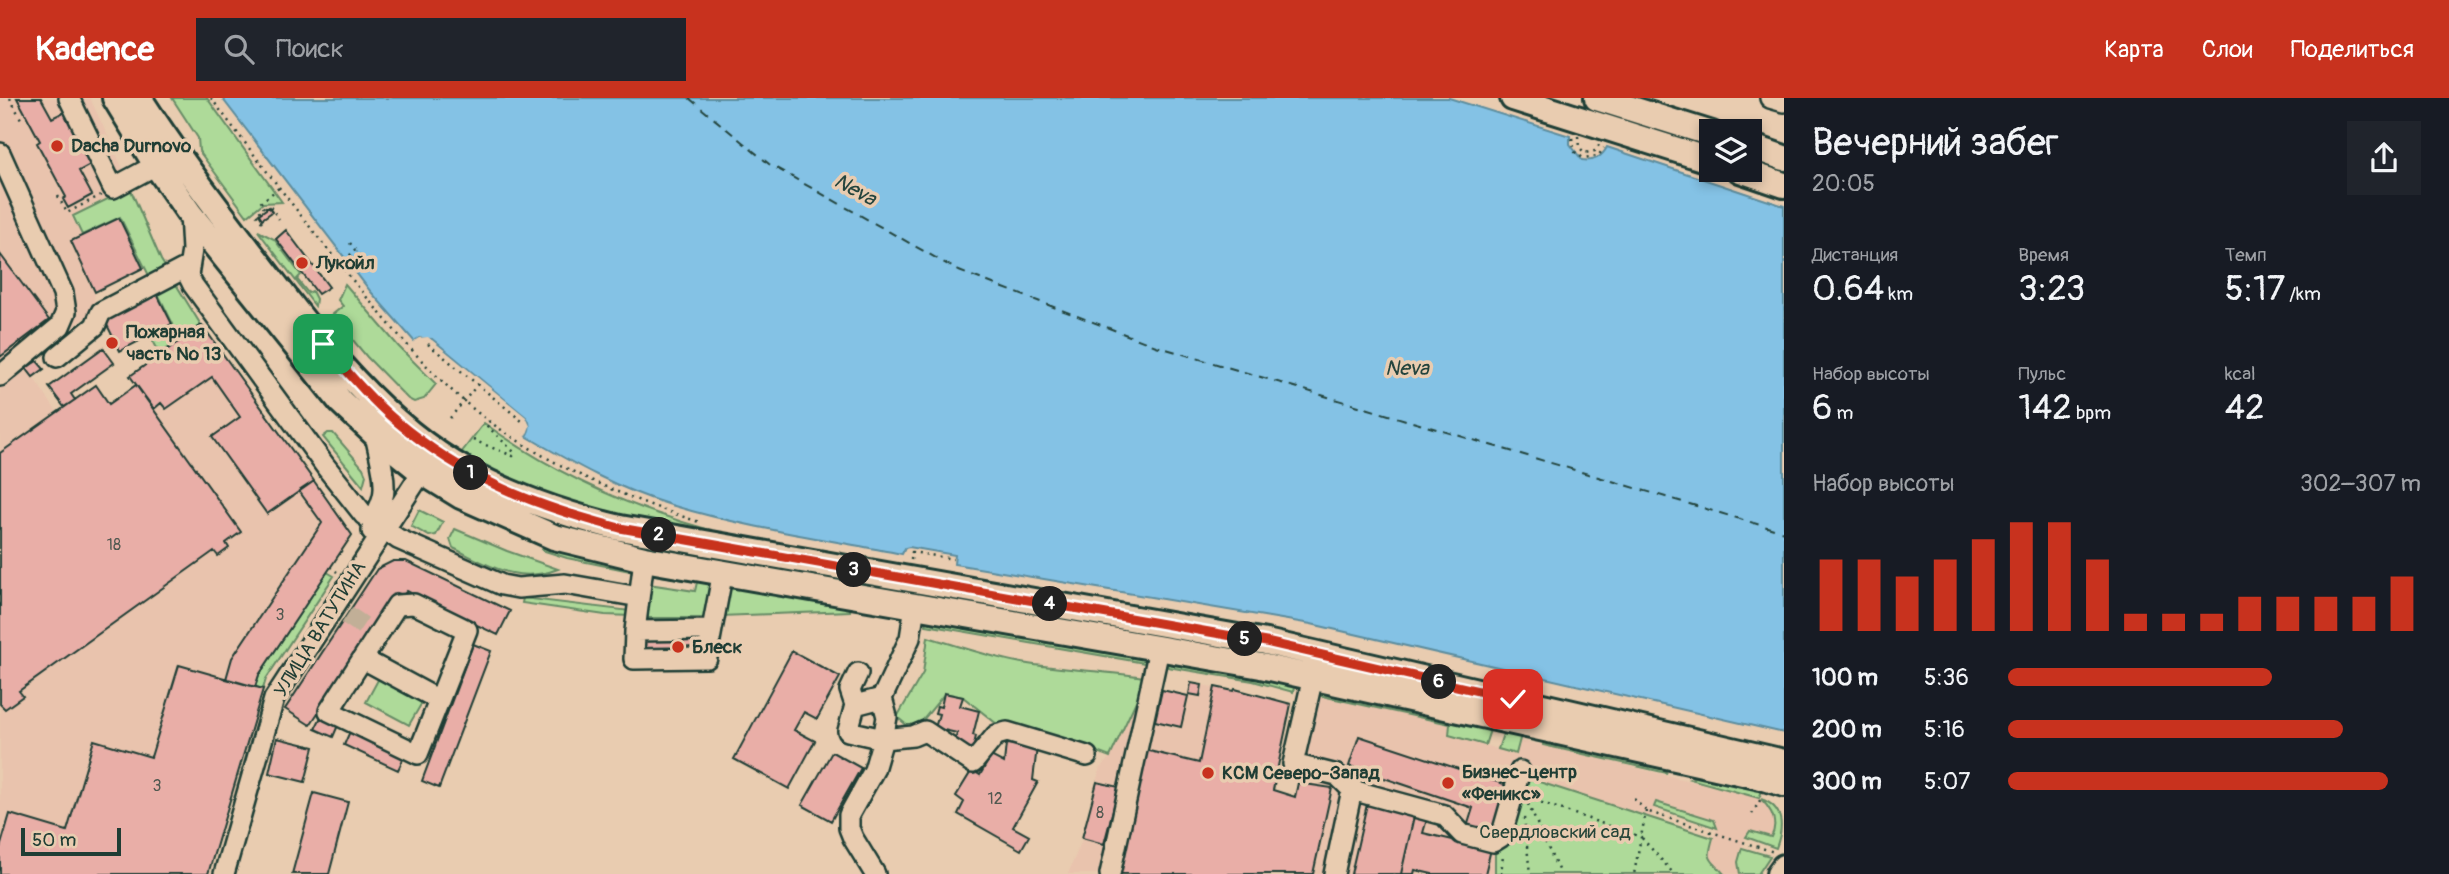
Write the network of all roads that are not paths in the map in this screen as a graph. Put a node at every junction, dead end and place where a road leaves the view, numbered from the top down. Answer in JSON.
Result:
{"nodes":[{"id":1,"x":69,"y":98,"type":"edge"},
{"id":2,"x":115,"y":98,"type":"edge"},
{"id":3,"x":139,"y":98,"type":"edge"},
{"id":4,"x":1513,"y":98,"type":"edge"},
{"id":5,"x":1597,"y":98,"type":"edge"},
{"id":6,"x":1770,"y":98,"type":"edge"},
{"id":7,"x":1784,"y":102,"type":"edge"},
{"id":8,"x":1699,"y":130,"type":"edge"},
{"id":9,"x":1762,"y":150,"type":"edge"},
{"id":10,"x":0,"y":153,"type":"edge"},
{"id":11,"x":1699,"y":157,"type":"edge"},
{"id":12,"x":1784,"y":158,"type":"edge"},
{"id":13,"x":156,"y":165,"type":"junction"},
{"id":14,"x":1762,"y":177,"type":"edge"},
{"id":15,"x":1784,"y":184,"type":"edge"},
{"id":16,"x":190,"y":214,"type":"junction"},
{"id":17,"x":189,"y":266,"type":"junction"},
{"id":18,"x":57,"y":357,"type":"dead end"},
{"id":19,"x":0,"y":376,"type":"edge"},
{"id":20,"x":375,"y":434,"type":"junction"},
{"id":21,"x":427,"y":445,"type":"junction"},
{"id":22,"x":422,"y":472,"type":"junction"},
{"id":23,"x":376,"y":532,"type":"junction"},
{"id":24,"x":644,"y":559,"type":"junction"},
{"id":25,"x":723,"y":571,"type":"junction"},
{"id":26,"x":628,"y":595,"type":"dead end"},
{"id":27,"x":915,"y":606,"type":"junction"},
{"id":28,"x":635,"y":631,"type":"junction"},
{"id":29,"x":710,"y":641,"type":"junction"},
{"id":30,"x":1160,"y":649,"type":"junction"},
{"id":31,"x":363,"y":659,"type":"junction"},
{"id":32,"x":858,"y":673,"type":"dead end"},
{"id":33,"x":1313,"y":677,"type":"junction"},
{"id":34,"x":882,"y":698,"type":"junction"},
{"id":35,"x":439,"y":699,"type":"junction"},
{"id":36,"x":855,"y":705,"type":"junction"},
{"id":37,"x":883,"y":739,"type":"junction"},
{"id":38,"x":1087,"y":756,"type":"dead end"},
{"id":39,"x":1784,"y":762,"type":"edge"},
{"id":40,"x":1520,"y":771,"type":"dead end"},
{"id":41,"x":1774,"y":789,"type":"edge"},
{"id":42,"x":1352,"y":790,"type":"junction"},
{"id":43,"x":224,"y":874,"type":"edge"},
{"id":44,"x":875,"y":874,"type":"edge"},
{"id":45,"x":1110,"y":874,"type":"edge"},
{"id":46,"x":1334,"y":874,"type":"edge"}],
"edges":[{"from":1,"to":13,"type":"street"},
{"from":2,"to":13,"type":"main road"},
{"from":3,"to":21,"type":"main road"},
{"from":4,"to":11,"type":"main road"},
{"from":5,"to":8,"type":"main road"},
{"from":6,"to":7,"type":"street"},
{"from":9,"to":12,"type":"main road"},
{"from":10,"to":19,"type":"street"},
{"from":13,"to":16,"type":"main road"},
{"from":14,"to":15,"type":"main road"},
{"from":16,"to":17,"type":"street"},
{"from":16,"to":20,"type":"main road"},
{"from":17,"to":18,"type":"street"},
{"from":17,"to":23,"type":"street"},
{"from":20,"to":22,"type":"main road"},
{"from":20,"to":23,"type":"street","name":"УЛИЦА ВАТУТИНА"},
{"from":21,"to":22,"type":"street","name":"УЛИЦА ВАТУТИНА"},
{"from":21,"to":39,"type":"main road"},
{"from":22,"to":23,"type":"street","name":"УЛИЦА ВАТУТИНА"},
{"from":22,"to":24,"type":"main road"},
{"from":23,"to":26,"type":"street"},
{"from":23,"to":43,"type":"street","name":"УЛИЦА ВАТУТИНА"},
{"from":24,"to":25,"type":"main road"},
{"from":24,"to":28,"type":"street"},
{"from":25,"to":27,"type":"main road"},
{"from":25,"to":29,"type":"street"},
{"from":27,"to":30,"type":"main road"},
{"from":27,"to":34,"type":"street"},
{"from":28,"to":29,"type":"street"},
{"from":28,"to":29,"type":"street"},
{"from":30,"to":33,"type":"main road"},
{"from":30,"to":45,"type":"street"},
{"from":31,"to":35,"type":"street"},
{"from":31,"to":35,"type":"street"},
{"from":31,"to":35,"type":"street"},
{"from":32,"to":36,"type":"street"},
{"from":33,"to":41,"type":"main road"},
{"from":33,"to":42,"type":"street"},
{"from":34,"to":36,"type":"street"},
{"from":34,"to":37,"type":"street"},
{"from":36,"to":37,"type":"street"},
{"from":37,"to":38,"type":"street"},
{"from":37,"to":44,"type":"street"},
{"from":40,"to":42,"type":"street"},
{"from":42,"to":46,"type":"street"}]}
